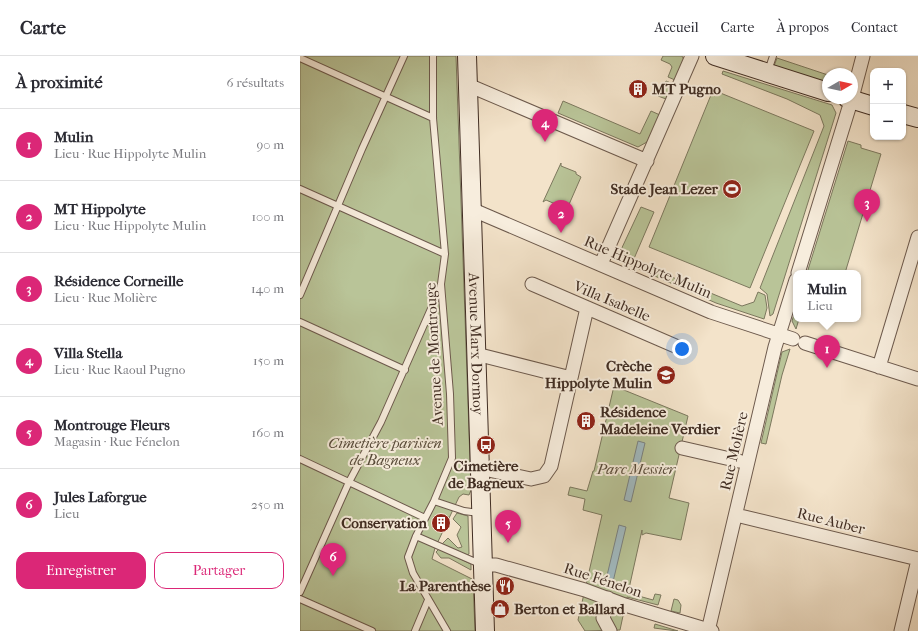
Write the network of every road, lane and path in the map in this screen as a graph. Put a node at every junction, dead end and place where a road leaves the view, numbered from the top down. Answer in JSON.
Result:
{"nodes":[{"id":1,"x":404,"y":56,"type":"edge"},
{"id":2,"x":433,"y":56,"type":"edge"},
{"id":3,"x":467,"y":56,"type":"edge"},
{"id":4,"x":692,"y":56,"type":"edge"},
{"id":5,"x":718,"y":56,"type":"edge"},
{"id":6,"x":773,"y":56,"type":"edge"},
{"id":7,"x":863,"y":56,"type":"edge"},
{"id":8,"x":300,"y":58,"type":"edge"},
{"id":9,"x":767,"y":73,"type":"junction"},
{"id":10,"x":858,"y":74,"type":"edge"},
{"id":11,"x":468,"y":86,"type":"junction"},
{"id":12,"x":822,"y":90,"type":"edge"},
{"id":13,"x":385,"y":96,"type":"junction"},
{"id":14,"x":858,"y":101,"type":"edge"},
{"id":15,"x":849,"y":104,"type":"edge"},
{"id":16,"x":870,"y":105,"type":"edge"},
{"id":17,"x":906,"y":115,"type":"edge"},
{"id":18,"x":433,"y":118,"type":"junction"},
{"id":19,"x":918,"y":118,"type":"edge"},
{"id":20,"x":647,"y":161,"type":"junction"},
{"id":21,"x":300,"y":189,"type":"edge"},
{"id":22,"x":338,"y":206,"type":"junction"},
{"id":23,"x":471,"y":209,"type":"junction"},
{"id":24,"x":918,"y":238,"type":"edge"},
{"id":25,"x":445,"y":254,"type":"junction"},
{"id":26,"x":601,"y":264,"type":"junction"},
{"id":27,"x":799,"y":270,"type":"edge"},
{"id":28,"x":441,"y":284,"type":"junction"},
{"id":29,"x":532,"y":284,"type":"dead end"},
{"id":30,"x":793,"y":290,"type":"edge"},
{"id":31,"x":300,"y":295,"type":"edge"},
{"id":32,"x":587,"y":308,"type":"junction"},
{"id":33,"x":300,"y":322,"type":"edge"},
{"id":34,"x":779,"y":334,"type":"junction"},
{"id":35,"x":680,"y":348,"type":"dead end"},
{"id":36,"x":476,"y":354,"type":"junction"},
{"id":37,"x":879,"y":367,"type":"junction"},
{"id":38,"x":405,"y":370,"type":"junction"},
{"id":39,"x":571,"y":378,"type":"junction"},
{"id":40,"x":918,"y":379,"type":"edge"},
{"id":41,"x":682,"y":448,"type":"dead end"},
{"id":42,"x":300,"y":459,"type":"edge"},
{"id":43,"x":739,"y":461,"type":"dead end"},
{"id":44,"x":479,"y":468,"type":"junction"},
{"id":45,"x":348,"y":482,"type":"junction"},
{"id":46,"x":434,"y":501,"type":"junction"},
{"id":47,"x":481,"y":513,"type":"junction"},
{"id":48,"x":736,"y":515,"type":"junction"},
{"id":49,"x":425,"y":518,"type":"junction"},
{"id":50,"x":416,"y":536,"type":"junction"},
{"id":51,"x":918,"y":560,"type":"edge"},
{"id":52,"x":483,"y":565,"type":"junction"},
{"id":53,"x":300,"y":592,"type":"edge"},
{"id":54,"x":608,"y":598,"type":"junction"},
{"id":55,"x":300,"y":599,"type":"edge"},
{"id":56,"x":428,"y":600,"type":"junction"},
{"id":57,"x":372,"y":631,"type":"edge"},
{"id":58,"x":415,"y":631,"type":"edge"},
{"id":59,"x":447,"y":631,"type":"edge"},
{"id":60,"x":484,"y":631,"type":"edge"},
{"id":61,"x":610,"y":631,"type":"edge"},
{"id":62,"x":710,"y":631,"type":"edge"},
{"id":63,"x":901,"y":631,"type":"edge"}],
"edges":[{"from":1,"to":13,"type":"lane"},
{"from":2,"to":18,"type":"lane","name":"Avenue de Montrouge"},
{"from":3,"to":11,"type":"main road","name":"Avenue Marx Dormoy"},
{"from":4,"to":20,"type":"street"},
{"from":5,"to":9,"type":"main road"},
{"from":6,"to":9,"type":"lane"},
{"from":7,"to":10,"type":"street"},
{"from":8,"to":13,"type":"lane"},
{"from":9,"to":12,"type":"main road"},
{"from":11,"to":20,"type":"street"},
{"from":11,"to":23,"type":"main road","name":"Avenue Marx Dormoy"},
{"from":13,"to":18,"type":"lane"},
{"from":13,"to":22,"type":"lane"},
{"from":14,"to":16,"type":"main road"},
{"from":15,"to":27,"type":"street"},
{"from":17,"to":19,"type":"main road"},
{"from":18,"to":25,"type":"lane","name":"Avenue de Montrouge"},
{"from":20,"to":26,"type":"street"},
{"from":21,"to":22,"type":"lane"},
{"from":22,"to":25,"type":"lane"},
{"from":22,"to":31,"type":"lane"},
{"from":23,"to":26,"type":"street","name":"Rue Hippolyte Mulin"},
{"from":23,"to":36,"type":"main road","name":"Avenue Marx Dormoy"},
{"from":24,"to":37,"type":"street"},
{"from":25,"to":28,"type":"lane","name":"Avenue de Montrouge"},
{"from":26,"to":34,"type":"street","name":"Rue Hippolyte Mulin"},
{"from":28,"to":38,"type":"lane"},
{"from":28,"to":46,"type":"lane","name":"Avenue de Montrouge"},
{"from":29,"to":32,"type":"street","name":"Villa Isabelle"},
{"from":30,"to":34,"type":"street","name":"Rue Molière"},
{"from":32,"to":35,"type":"street","name":"Villa Isabelle"},
{"from":32,"to":39,"type":"street"},
{"from":33,"to":38,"type":"lane"},
{"from":34,"to":37,"type":"street","name":"Rue Hippolyte Mulin"},
{"from":34,"to":48,"type":"street","name":"Rue Molière"},
{"from":36,"to":39,"type":"street"},
{"from":36,"to":44,"type":"main road","name":"Avenue Marx Dormoy"},
{"from":37,"to":40,"type":"street","name":"Rue Hippolyte Mulin"},
{"from":38,"to":45,"type":"lane"},
{"from":39,"to":44,"type":"street"},
{"from":41,"to":43,"type":"street"},
{"from":42,"to":45,"type":"lane"},
{"from":44,"to":47,"type":"main road","name":"Avenue Marx Dormoy"},
{"from":45,"to":49,"type":"lane"},
{"from":45,"to":53,"type":"lane"},
{"from":46,"to":47,"type":"lane"},
{"from":46,"to":49,"type":"lane","name":"Avenue de Montrouge"},
{"from":47,"to":52,"type":"main road","name":"Avenue Marx Dormoy"},
{"from":48,"to":51,"type":"street","name":"Rue Auber"},
{"from":48,"to":62,"type":"street","name":"Rue Molière"},
{"from":49,"to":50,"type":"lane","name":"Avenue de Montrouge"},
{"from":50,"to":52,"type":"lane"},
{"from":50,"to":56,"type":"lane","name":"Avenue de Montrouge"},
{"from":51,"to":63,"type":"street"},
{"from":52,"to":54,"type":"street","name":"Rue Fénelon"},
{"from":52,"to":60,"type":"main road","name":"Avenue Marx Dormoy"},
{"from":54,"to":61,"type":"street"},
{"from":54,"to":62,"type":"street","name":"Rue Fénelon"},
{"from":55,"to":57,"type":"lane"},
{"from":56,"to":58,"type":"lane"},
{"from":56,"to":59,"type":"lane","name":"Avenue de Montrouge"}]}
